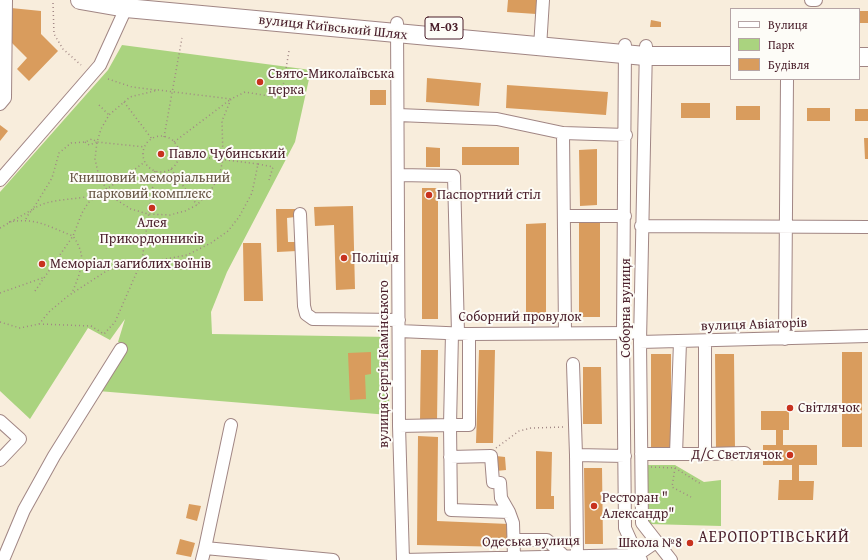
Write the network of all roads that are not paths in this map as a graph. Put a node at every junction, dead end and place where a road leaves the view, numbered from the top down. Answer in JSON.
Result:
{"nodes":[{"id":1,"x":6,"y":0,"type":"edge"},
{"id":2,"x":80,"y":0,"type":"edge"},
{"id":3,"x":157,"y":0,"type":"edge"},
{"id":4,"x":543,"y":0,"type":"edge"},
{"id":5,"x":811,"y":0,"type":"edge"},
{"id":6,"x":816,"y":0,"type":"edge"},
{"id":7,"x":820,"y":0,"type":"edge"},
{"id":8,"x":127,"y":4,"type":"edge"},
{"id":9,"x":397,"y":29,"type":"junction"},
{"id":10,"x":540,"y":43,"type":"junction"},
{"id":11,"x":730,"y":47,"type":"edge"},
{"id":12,"x":626,"y":50,"type":"junction"},
{"id":13,"x":646,"y":51,"type":"junction"},
{"id":14,"x":730,"y":56,"type":"edge"},
{"id":15,"x":2,"y":78,"type":"edge"},
{"id":16,"x":787,"y":80,"type":"edge"},
{"id":17,"x":0,"y":104,"type":"edge"},
{"id":18,"x":398,"y":115,"type":"junction"},
{"id":19,"x":563,"y":133,"type":"junction"},
{"id":20,"x":626,"y":135,"type":"junction"},
{"id":21,"x":398,"y":175,"type":"junction"},
{"id":22,"x":0,"y":180,"type":"edge"},
{"id":23,"x":300,"y":214,"type":"dead end"},
{"id":24,"x":564,"y":216,"type":"junction"},
{"id":25,"x":625,"y":216,"type":"junction"},
{"id":26,"x":641,"y":226,"type":"junction"},
{"id":27,"x":785,"y":226,"type":"junction"},
{"id":28,"x":868,"y":227,"type":"edge"},
{"id":29,"x":399,"y":325,"type":"junction"},
{"id":30,"x":565,"y":332,"type":"junction"},
{"id":31,"x":624,"y":332,"type":"junction"},
{"id":32,"x":459,"y":333,"type":"junction"},
{"id":33,"x":868,"y":336,"type":"edge"},
{"id":34,"x":640,"y":337,"type":"junction"},
{"id":35,"x":785,"y":339,"type":"junction"},
{"id":36,"x":680,"y":342,"type":"junction"},
{"id":37,"x":705,"y":342,"type":"junction"},
{"id":38,"x":121,"y":349,"type":"dead end"},
{"id":39,"x":573,"y":364,"type":"dead end"},
{"id":40,"x":0,"y":420,"type":"edge"},
{"id":41,"x":231,"y":425,"type":"dead end"},
{"id":42,"x":450,"y":425,"type":"junction"},
{"id":43,"x":399,"y":426,"type":"junction"},
{"id":44,"x":745,"y":453,"type":"dead end"},
{"id":45,"x":641,"y":454,"type":"junction"},
{"id":46,"x":676,"y":454,"type":"junction"},
{"id":47,"x":705,"y":454,"type":"junction"},
{"id":48,"x":576,"y":455,"type":"junction"},
{"id":49,"x":625,"y":456,"type":"junction"},
{"id":50,"x":450,"y":457,"type":"junction"},
{"id":51,"x":0,"y":460,"type":"edge"},
{"id":52,"x":508,"y":512,"type":"junction"},
{"id":53,"x":514,"y":540,"type":"junction"},
{"id":54,"x":656,"y":542,"type":"junction"},
{"id":55,"x":205,"y":548,"type":"junction"},
{"id":56,"x":564,"y":556,"type":"junction"},
{"id":57,"x":514,"y":557,"type":"junction"},
{"id":58,"x":639,"y":557,"type":"edge"},
{"id":59,"x":578,"y":558,"type":"edge"},
{"id":60,"x":4,"y":560,"type":"edge"},
{"id":61,"x":202,"y":560,"type":"edge"},
{"id":62,"x":333,"y":560,"type":"edge"},
{"id":63,"x":403,"y":560,"type":"edge"},
{"id":64,"x":672,"y":560,"type":"edge"}],
"edges":[{"from":1,"to":15,"type":"street"},
{"from":2,"to":8,"type":"highway","name":"вулиця Київський Шлях","number":"М-03"},
{"from":3,"to":9,"type":"highway","name":"вулиця Київський Шлях","number":"М-03"},
{"from":4,"to":10,"type":"street"},
{"from":5,"to":6,"type":"street"},
{"from":6,"to":7,"type":"street"},
{"from":8,"to":9,"type":"highway","name":"вулиця Київський Шлях","number":"М-03"},
{"from":8,"to":22,"type":"street"},
{"from":9,"to":10,"type":"highway","name":"вулиця Київський Шлях","number":"М-03"},
{"from":9,"to":18,"type":"street","name":"вулиця Сергія Камінського"},
{"from":10,"to":12,"type":"highway","name":"вулиця Київський Шлях","number":"М-03"},
{"from":11,"to":13,"type":"highway","name":"вулиця Київський Шлях","number":"М-03"},
{"from":12,"to":13,"type":"highway","name":"вулиця Київський Шлях","number":"М-03"},
{"from":12,"to":20,"type":"street","name":"Соборна вулиця"},
{"from":13,"to":14,"type":"highway","name":"вулиця Київський Шлях","number":"М-03"},
{"from":13,"to":26,"type":"street","name":"Соборна вулиця"},
{"from":15,"to":17,"type":"street"},
{"from":16,"to":27,"type":"street"},
{"from":18,"to":19,"type":"street"},
{"from":18,"to":21,"type":"street","name":"вулиця Сергія Камінського"},
{"from":19,"to":20,"type":"street"},
{"from":19,"to":24,"type":"street"},
{"from":20,"to":25,"type":"street","name":"Соборна вулиця"},
{"from":21,"to":29,"type":"street","name":"вулиця Сергія Камінського"},
{"from":21,"to":32,"type":"street"},
{"from":23,"to":29,"type":"street","name":"Соборний провулок"},
{"from":24,"to":25,"type":"street"},
{"from":24,"to":30,"type":"street"},
{"from":25,"to":31,"type":"street","name":"Соборна вулиця"},
{"from":26,"to":27,"type":"street"},
{"from":26,"to":34,"type":"street","name":"Соборна вулиця"},
{"from":27,"to":28,"type":"street"},
{"from":27,"to":35,"type":"street"},
{"from":29,"to":32,"type":"street","name":"Соборний провулок"},
{"from":29,"to":43,"type":"street","name":"вулиця Сергія Камінського"},
{"from":30,"to":31,"type":"street","name":"Соборний провулок"},
{"from":30,"to":32,"type":"street","name":"Соборний провулок"},
{"from":31,"to":34,"type":"street","name":"Соборний провулок"},
{"from":31,"to":49,"type":"street","name":"Соборна вулиця"},
{"from":32,"to":42,"type":"street"},
{"from":32,"to":42,"type":"street"},
{"from":33,"to":35,"type":"street","name":"вулиця Авіаторів"},
{"from":34,"to":36,"type":"street","name":"вулиця Авіаторів"},
{"from":34,"to":45,"type":"street","name":"Соборна вулиця"},
{"from":35,"to":37,"type":"street","name":"вулиця Авіаторів"},
{"from":36,"to":37,"type":"street","name":"вулиця Авіаторів"},
{"from":36,"to":46,"type":"street"},
{"from":37,"to":47,"type":"street"},
{"from":38,"to":60,"type":"street"},
{"from":39,"to":48,"type":"street"},
{"from":40,"to":51,"type":"street"},
{"from":41,"to":55,"type":"street"},
{"from":42,"to":43,"type":"street"},
{"from":42,"to":50,"type":"street"},
{"from":43,"to":63,"type":"street","name":"вулиця Сергія Камінського"},
{"from":44,"to":47,"type":"street"},
{"from":45,"to":46,"type":"street"},
{"from":45,"to":54,"type":"street","name":"Соборна вулиця"},
{"from":46,"to":47,"type":"street"},
{"from":48,"to":49,"type":"street"},
{"from":48,"to":59,"type":"street"},
{"from":49,"to":58,"type":"street","name":"Соборна вулиця"},
{"from":50,"to":52,"type":"street"},
{"from":50,"to":52,"type":"street"},
{"from":52,"to":53,"type":"street"},
{"from":53,"to":56,"type":"street"},
{"from":53,"to":57,"type":"street"},
{"from":54,"to":58,"type":"street"},
{"from":54,"to":64,"type":"street","name":"Соборна вулиця"},
{"from":55,"to":61,"type":"street"},
{"from":55,"to":62,"type":"street"},
{"from":56,"to":57,"type":"street","name":"Одеська вулиця"},
{"from":56,"to":59,"type":"street","name":"Одеська вулиця"},
{"from":57,"to":63,"type":"street","name":"Одеська вулиця"},
{"from":58,"to":59,"type":"street","name":"Одеська вулиця"}]}
